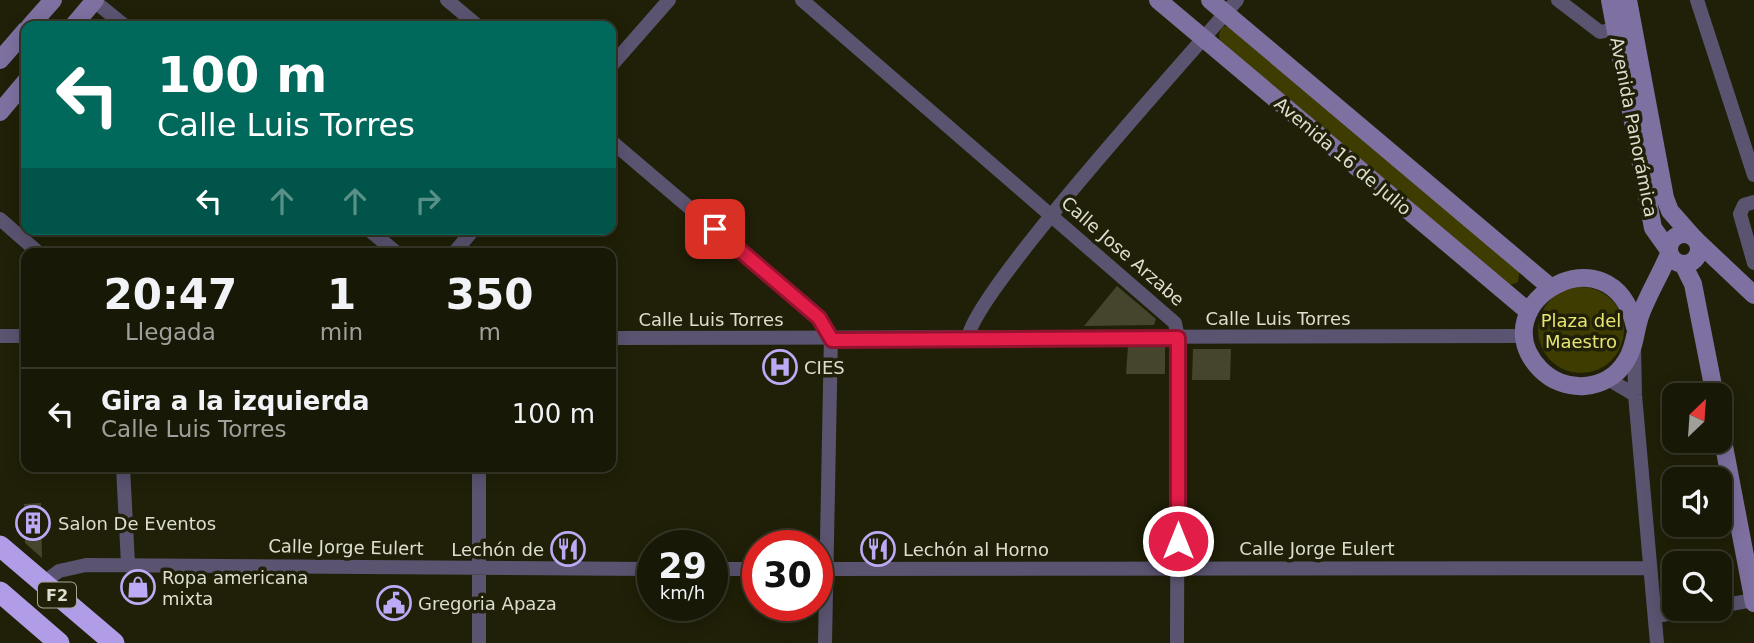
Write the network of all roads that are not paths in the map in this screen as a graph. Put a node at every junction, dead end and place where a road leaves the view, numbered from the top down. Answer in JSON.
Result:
{"nodes":[{"id":1,"x":53,"y":0,"type":"edge"},
{"id":2,"x":94,"y":0,"type":"edge"},
{"id":3,"x":447,"y":0,"type":"edge"},
{"id":4,"x":669,"y":0,"type":"edge"},
{"id":5,"x":802,"y":0,"type":"edge"},
{"id":6,"x":1158,"y":0,"type":"edge"},
{"id":7,"x":1210,"y":0,"type":"edge"},
{"id":8,"x":1558,"y":0,"type":"edge"},
{"id":9,"x":1610,"y":0,"type":"edge"},
{"id":10,"x":1628,"y":0,"type":"edge"},
{"id":11,"x":1697,"y":0,"type":"edge"},
{"id":12,"x":1231,"y":6,"type":"edge"},
{"id":13,"x":34,"y":21,"type":"edge"},
{"id":14,"x":77,"y":21,"type":"edge"},
{"id":15,"x":119,"y":21,"type":"edge"},
{"id":16,"x":472,"y":21,"type":"edge"},
{"id":17,"x":1624,"y":27,"type":"junction"},
{"id":18,"x":21,"y":36,"type":"edge"},
{"id":19,"x":1204,"y":38,"type":"junction"},
{"id":20,"x":0,"y":60,"type":"edge"},
{"id":21,"x":616,"y":60,"type":"edge"},
{"id":22,"x":21,"y":88,"type":"edge"},
{"id":23,"x":0,"y":112,"type":"edge"},
{"id":24,"x":616,"y":145,"type":"edge"},
{"id":25,"x":1754,"y":175,"type":"edge"},
{"id":26,"x":1754,"y":202,"type":"edge"},
{"id":27,"x":1052,"y":215,"type":"junction"},
{"id":28,"x":0,"y":219,"type":"edge"},
{"id":29,"x":375,"y":235,"type":"edge"},
{"id":30,"x":1695,"y":239,"type":"junction"},
{"id":31,"x":33,"y":248,"type":"edge"},
{"id":32,"x":391,"y":248,"type":"edge"},
{"id":33,"x":1673,"y":259,"type":"junction"},
{"id":34,"x":1754,"y":263,"type":"edge"},
{"id":35,"x":1549,"y":286,"type":"junction"},
{"id":36,"x":1652,"y":286,"type":"junction"},
{"id":37,"x":1618,"y":292,"type":"junction"},
{"id":38,"x":1754,"y":295,"type":"edge"},
{"id":39,"x":1529,"y":312,"type":"junction"},
{"id":40,"x":1634,"y":334,"type":"junction"},
{"id":41,"x":0,"y":336,"type":"edge"},
{"id":42,"x":21,"y":336,"type":"edge"},
{"id":43,"x":1525,"y":337,"type":"junction"},
{"id":44,"x":616,"y":338,"type":"edge"},
{"id":45,"x":1178,"y":338,"type":"junction"},
{"id":46,"x":968,"y":339,"type":"junction"},
{"id":47,"x":832,"y":340,"type":"junction"},
{"id":48,"x":1608,"y":379,"type":"junction"},
{"id":49,"x":1712,"y":383,"type":"edge"},
{"id":50,"x":1635,"y":395,"type":"junction"},
{"id":51,"x":1726,"y":453,"type":"edge"},
{"id":52,"x":123,"y":472,"type":"edge"},
{"id":53,"x":479,"y":472,"type":"edge"},
{"id":54,"x":824,"y":530,"type":"edge"},
{"id":55,"x":0,"y":546,"type":"edge"},
{"id":56,"x":128,"y":564,"type":"junction"},
{"id":57,"x":1178,"y":566,"type":"junction"},
{"id":58,"x":479,"y":568,"type":"junction"},
{"id":59,"x":1649,"y":568,"type":"junction"},
{"id":60,"x":637,"y":569,"type":"edge"},
{"id":61,"x":833,"y":569,"type":"edge"},
{"id":62,"x":43,"y":583,"type":"junction"},
{"id":63,"x":0,"y":592,"type":"edge"},
{"id":64,"x":1754,"y":596,"type":"edge"},
{"id":65,"x":1732,"y":602,"type":"edge"},
{"id":66,"x":1662,"y":615,"type":"edge"},
{"id":67,"x":1655,"y":616,"type":"junction"},
{"id":68,"x":824,"y":621,"type":"edge"},
{"id":69,"x":59,"y":643,"type":"edge"},
{"id":70,"x":114,"y":643,"type":"edge"},
{"id":71,"x":479,"y":643,"type":"edge"},
{"id":72,"x":825,"y":643,"type":"edge"},
{"id":73,"x":1177,"y":643,"type":"edge"},
{"id":74,"x":1657,"y":643,"type":"edge"}],
"edges":[{"from":1,"to":13,"type":"street"},
{"from":2,"to":14,"type":"street"},
{"from":2,"to":15,"type":"street"},
{"from":3,"to":16,"type":"street"},
{"from":4,"to":21,"type":"street"},
{"from":5,"to":27,"type":"street","name":"Calle Jose Arzabe"},
{"from":6,"to":19,"type":"street","name":"Avenida 16 de Julio"},
{"from":7,"to":12,"type":"street","name":"Avenida 16 de Julio"},
{"from":8,"to":17,"type":"street"},
{"from":9,"to":17,"type":"street","name":"Avenida Panorámica"},
{"from":10,"to":17,"type":"street","name":"Avenida Panorámica"},
{"from":11,"to":25,"type":"street"},
{"from":12,"to":19,"type":"street"},
{"from":12,"to":35,"type":"street","name":"Avenida 16 de Julio"},
{"from":17,"to":30,"type":"street","name":"Avenida Panorámica"},
{"from":17,"to":33,"type":"street","name":"Avenida Panorámica"},
{"from":18,"to":20,"type":"street"},
{"from":19,"to":27,"type":"street"},
{"from":19,"to":39,"type":"street","name":"Avenida 16 de Julio"},
{"from":22,"to":23,"type":"street"},
{"from":24,"to":47,"type":"street"},
{"from":26,"to":34,"type":"street"},
{"from":27,"to":45,"type":"street","name":"Calle Jose Arzabe"},
{"from":27,"to":46,"type":"street"},
{"from":28,"to":31,"type":"street"},
{"from":29,"to":32,"type":"street"},
{"from":30,"to":33,"type":"street"},
{"from":30,"to":33,"type":"street"},
{"from":30,"to":38,"type":"street","name":"Avenida Panorámica"},
{"from":33,"to":36,"type":"street"},
{"from":33,"to":49,"type":"street","name":"Avenida Panorámica"},
{"from":35,"to":37,"type":"street"},
{"from":35,"to":39,"type":"street"},
{"from":36,"to":37,"type":"street"},
{"from":36,"to":40,"type":"street"},
{"from":37,"to":40,"type":"street"},
{"from":39,"to":43,"type":"street"},
{"from":40,"to":48,"type":"street"},
{"from":40,"to":50,"type":"street"},
{"from":41,"to":42,"type":"street"},
{"from":43,"to":45,"type":"street","name":"Calle Luis Torres"},
{"from":43,"to":48,"type":"street"},
{"from":44,"to":47,"type":"street","name":"Calle Luis Torres"},
{"from":45,"to":46,"type":"street","name":"Calle Luis Torres"},
{"from":45,"to":57,"type":"street","name":"Calle Jose Arzabe"},
{"from":46,"to":47,"type":"street","name":"Calle Luis Torres"},
{"from":47,"to":54,"type":"street"},
{"from":48,"to":50,"type":"street"},
{"from":50,"to":59,"type":"street"},
{"from":51,"to":64,"type":"street"},
{"from":52,"to":56,"type":"street"},
{"from":53,"to":58,"type":"street"},
{"from":55,"to":62,"type":"highway","number":"F2"},
{"from":56,"to":58,"type":"street","name":"Calle Jorge Eulert"},
{"from":56,"to":62,"type":"street","name":"Calle Jorge Eulert"},
{"from":57,"to":59,"type":"street","name":"Calle Jorge Eulert"},
{"from":57,"to":61,"type":"street","name":"Calle Jorge Eulert"},
{"from":57,"to":73,"type":"street","name":"Calle Jose Arzabe"},
{"from":58,"to":60,"type":"street","name":"Calle Jorge Eulert"},
{"from":58,"to":71,"type":"street"},
{"from":59,"to":67,"type":"street"},
{"from":62,"to":70,"type":"highway","number":"F2"},
{"from":63,"to":69,"type":"highway","number":"F2"},
{"from":64,"to":65,"type":"street"},
{"from":66,"to":67,"type":"street"},
{"from":67,"to":74,"type":"street"},
{"from":68,"to":72,"type":"street"}]}
